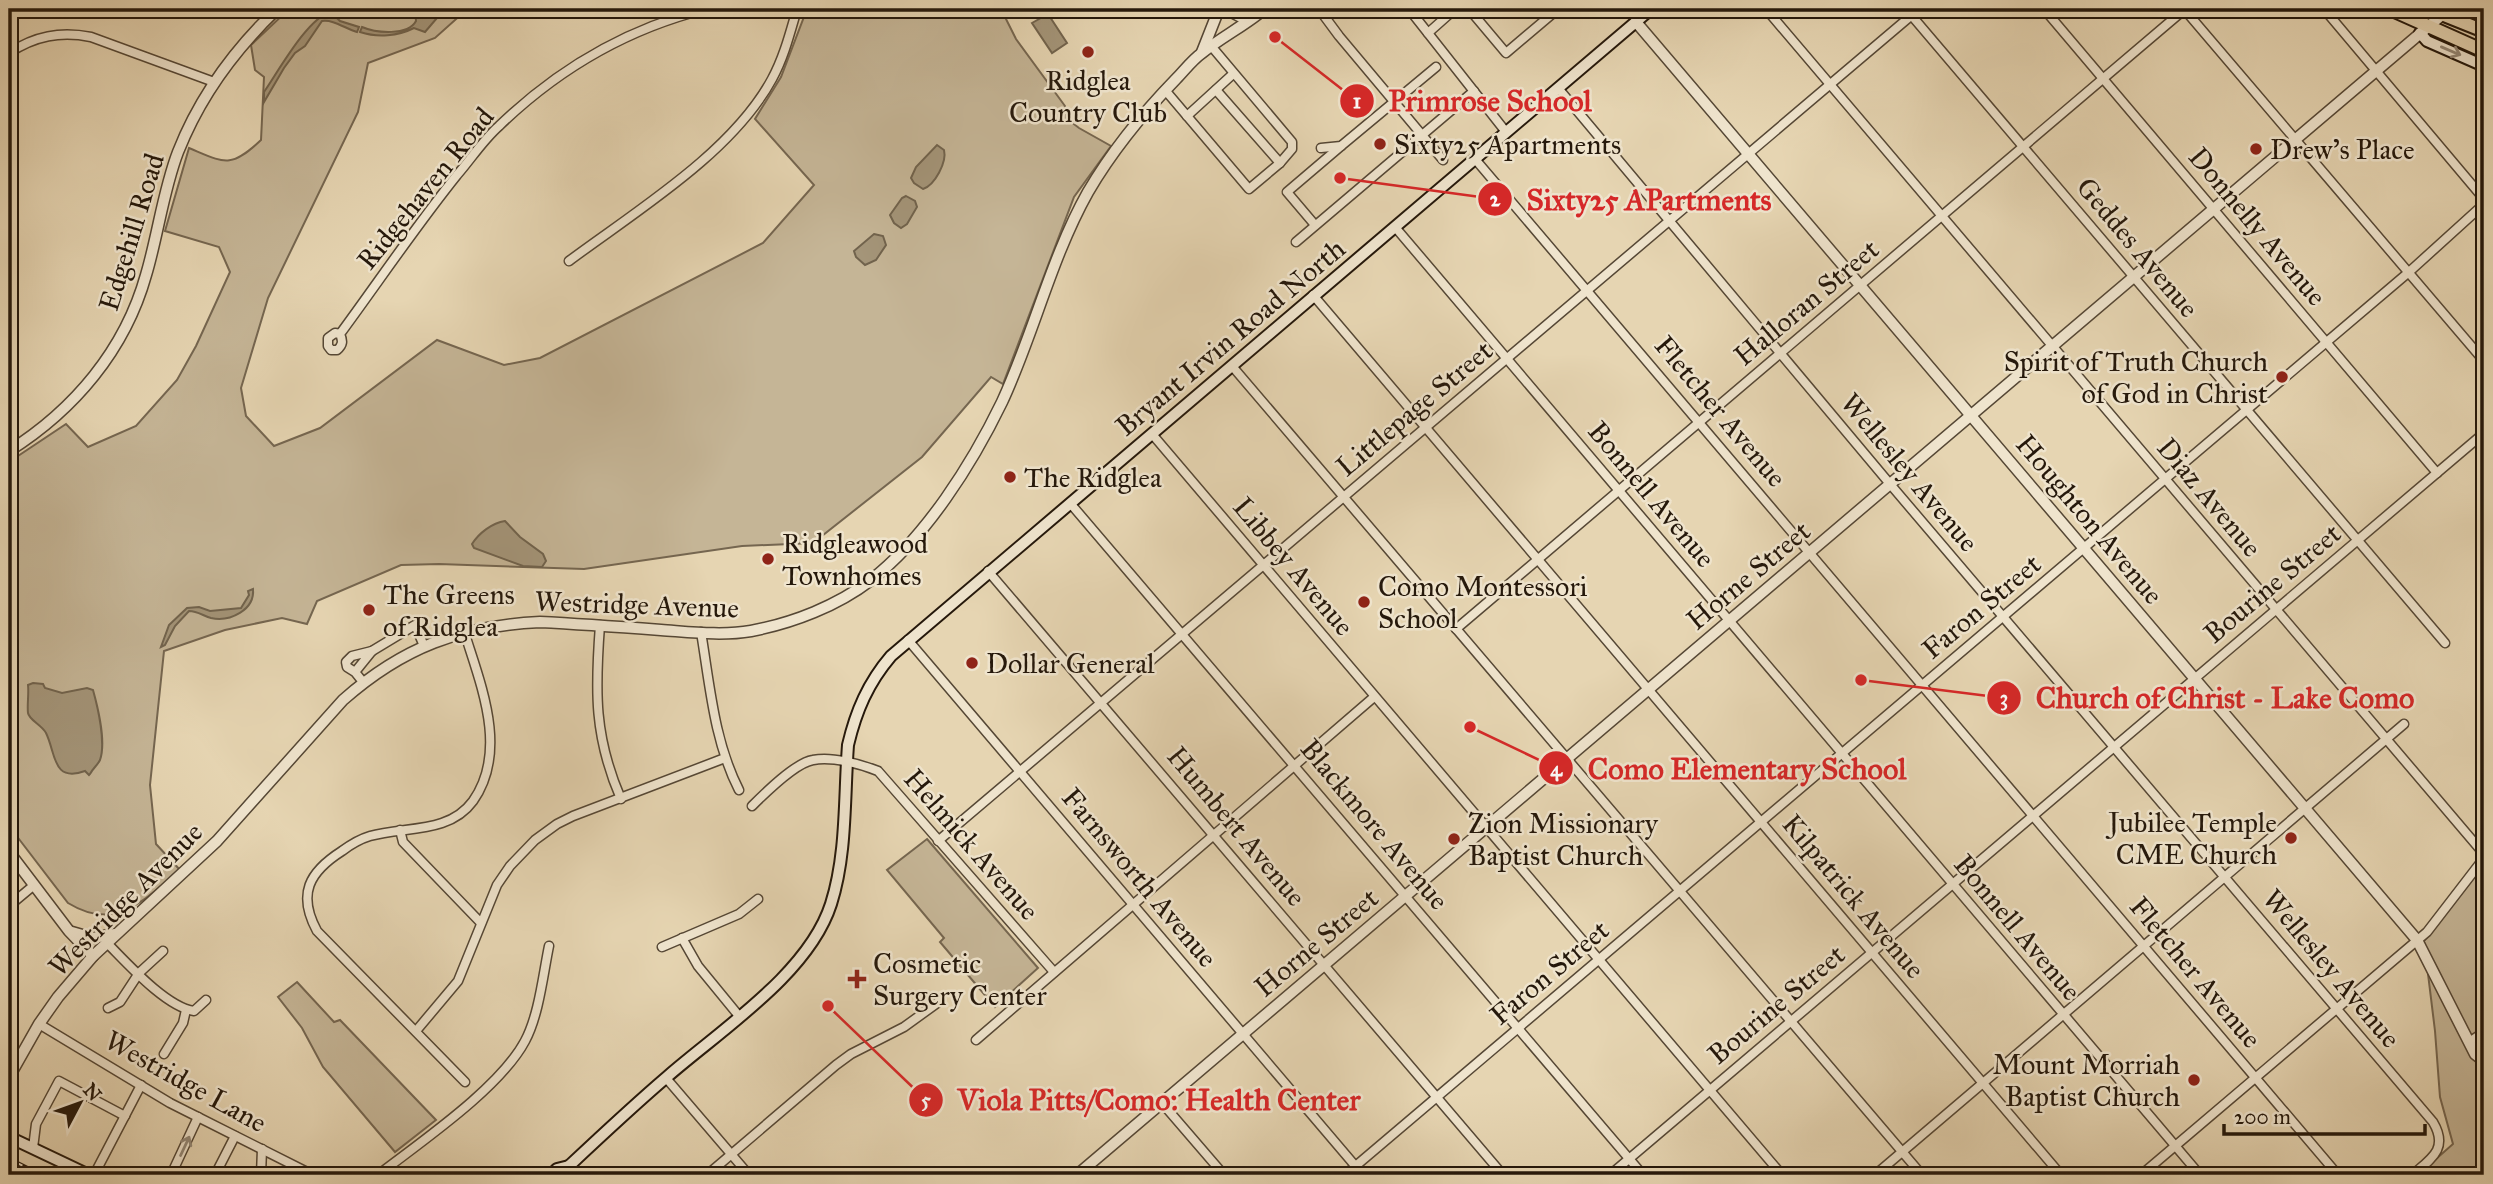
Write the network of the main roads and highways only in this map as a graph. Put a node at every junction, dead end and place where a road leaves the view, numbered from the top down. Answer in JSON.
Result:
{"nodes":[{"id":1,"x":1651,"y":9,"type":"edge"},
{"id":2,"x":2390,"y":9,"type":"edge"},
{"id":3,"x":2429,"y":9,"type":"edge"},
{"id":4,"x":2446,"y":11,"type":"edge"},
{"id":5,"x":2424,"y":29,"type":"junction"},
{"id":6,"x":2484,"y":31,"type":"edge"},
{"id":7,"x":2484,"y":51,"type":"edge"},
{"id":8,"x":2484,"y":66,"type":"edge"},
{"id":9,"x":9,"y":1137,"type":"edge"},
{"id":10,"x":567,"y":1170,"type":"edge"},
{"id":11,"x":92,"y":1175,"type":"edge"},
{"id":12,"x":551,"y":1175,"type":"edge"}],
"edges":[{"from":1,"to":10,"type":"main road","name":"Bryant Irvin Road North"},
{"from":2,"to":5,"type":"main road"},
{"from":3,"to":4,"type":"main road"},
{"from":4,"to":6,"type":"main road"},
{"from":5,"to":7,"type":"main road"},
{"from":5,"to":8,"type":"main road","one_way":true},
{"from":9,"to":11,"type":"main road"},
{"from":10,"to":12,"type":"main road","name":"Bryant Irvin Road North"}]}
